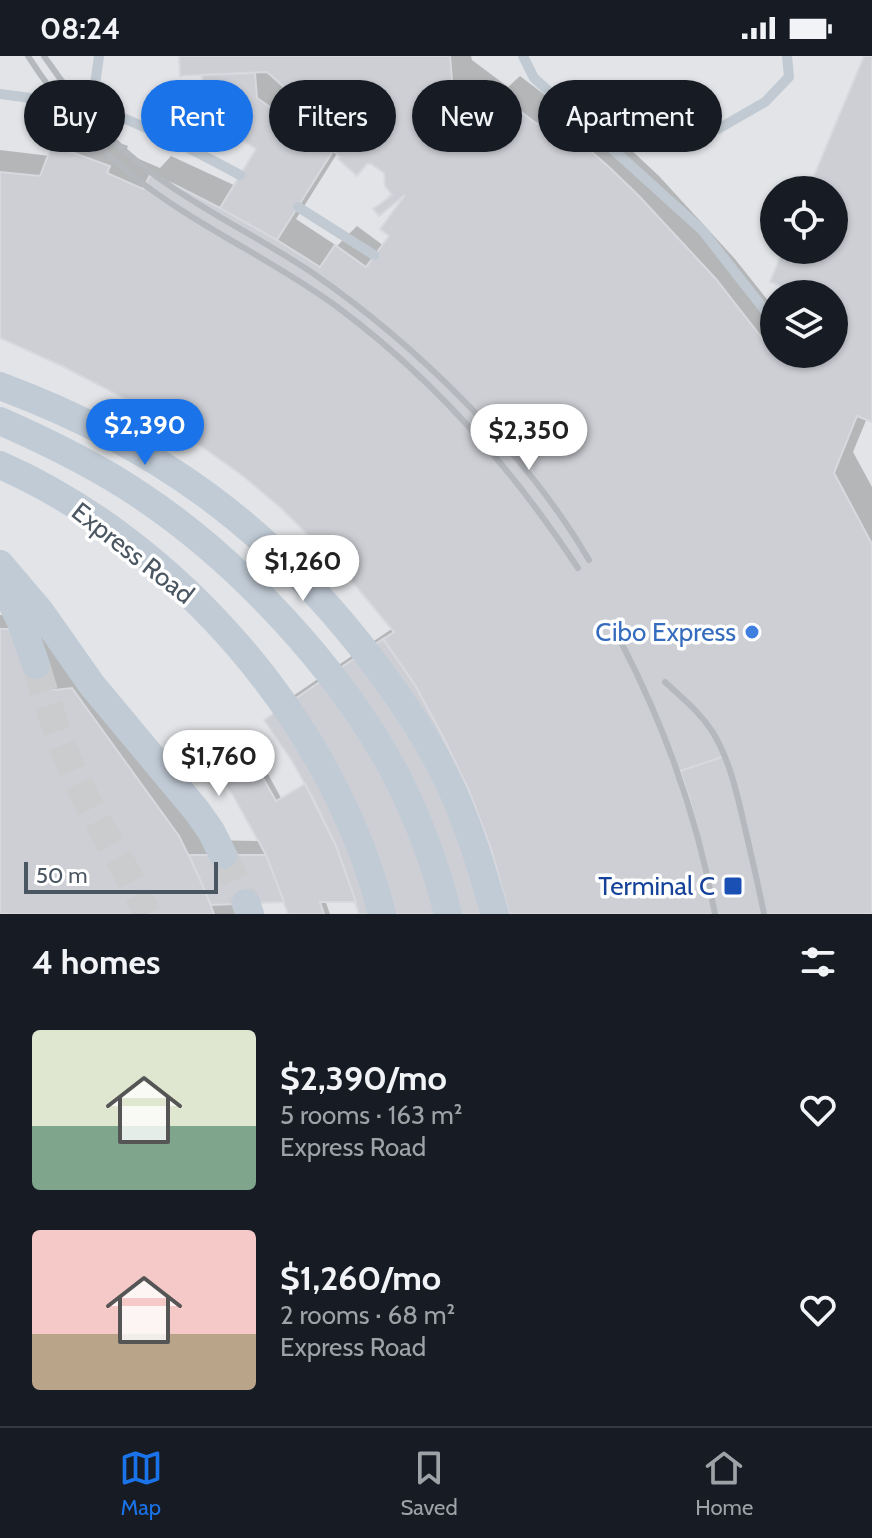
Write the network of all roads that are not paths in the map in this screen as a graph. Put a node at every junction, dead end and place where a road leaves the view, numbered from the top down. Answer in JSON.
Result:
{"nodes":[{"id":1,"x":99,"y":56,"type":"edge"},
{"id":2,"x":523,"y":56,"type":"edge"},
{"id":3,"x":787,"y":56,"type":"edge"},
{"id":4,"x":96,"y":80,"type":"edge"},
{"id":5,"x":538,"y":82,"type":"edge"},
{"id":6,"x":0,"y":94,"type":"edge"},
{"id":7,"x":24,"y":97,"type":"edge"},
{"id":8,"x":125,"y":119,"type":"edge"},
{"id":9,"x":722,"y":127,"type":"edge"},
{"id":10,"x":614,"y":152,"type":"edge"},
{"id":11,"x":240,"y":175,"type":"dead end"},
{"id":12,"x":298,"y":207,"type":"dead end"},
{"id":13,"x":374,"y":255,"type":"dead end"},
{"id":14,"x":760,"y":304,"type":"edge"},
{"id":15,"x":0,"y":386,"type":"edge"},
{"id":16,"x":0,"y":421,"type":"edge"},
{"id":17,"x":0,"y":465,"type":"edge"},
{"id":18,"x":0,"y":564,"type":"edge"},
{"id":19,"x":0,"y":580,"type":"edge"},
{"id":20,"x":36,"y":665,"type":"tunnel mouth"},
{"id":21,"x":223,"y":855,"type":"tunnel mouth"},
{"id":22,"x":382,"y":914,"type":"edge"},
{"id":23,"x":448,"y":914,"type":"edge"},
{"id":24,"x":495,"y":914,"type":"edge"}],
"edges":[{"from":1,"to":4,"type":"lane"},
{"from":2,"to":5,"type":"lane"},
{"from":3,"to":9,"type":"lane"},
{"from":6,"to":7,"type":"lane"},
{"from":8,"to":11,"type":"lane"},
{"from":10,"to":14,"type":"lane"},
{"from":12,"to":13,"type":"lane"},
{"from":15,"to":24,"type":"street"},
{"from":16,"to":23,"type":"street"},
{"from":17,"to":22,"type":"street","name":"Express Road"},
{"from":18,"to":21,"type":"street"},
{"from":19,"to":20,"type":"street"}]}
